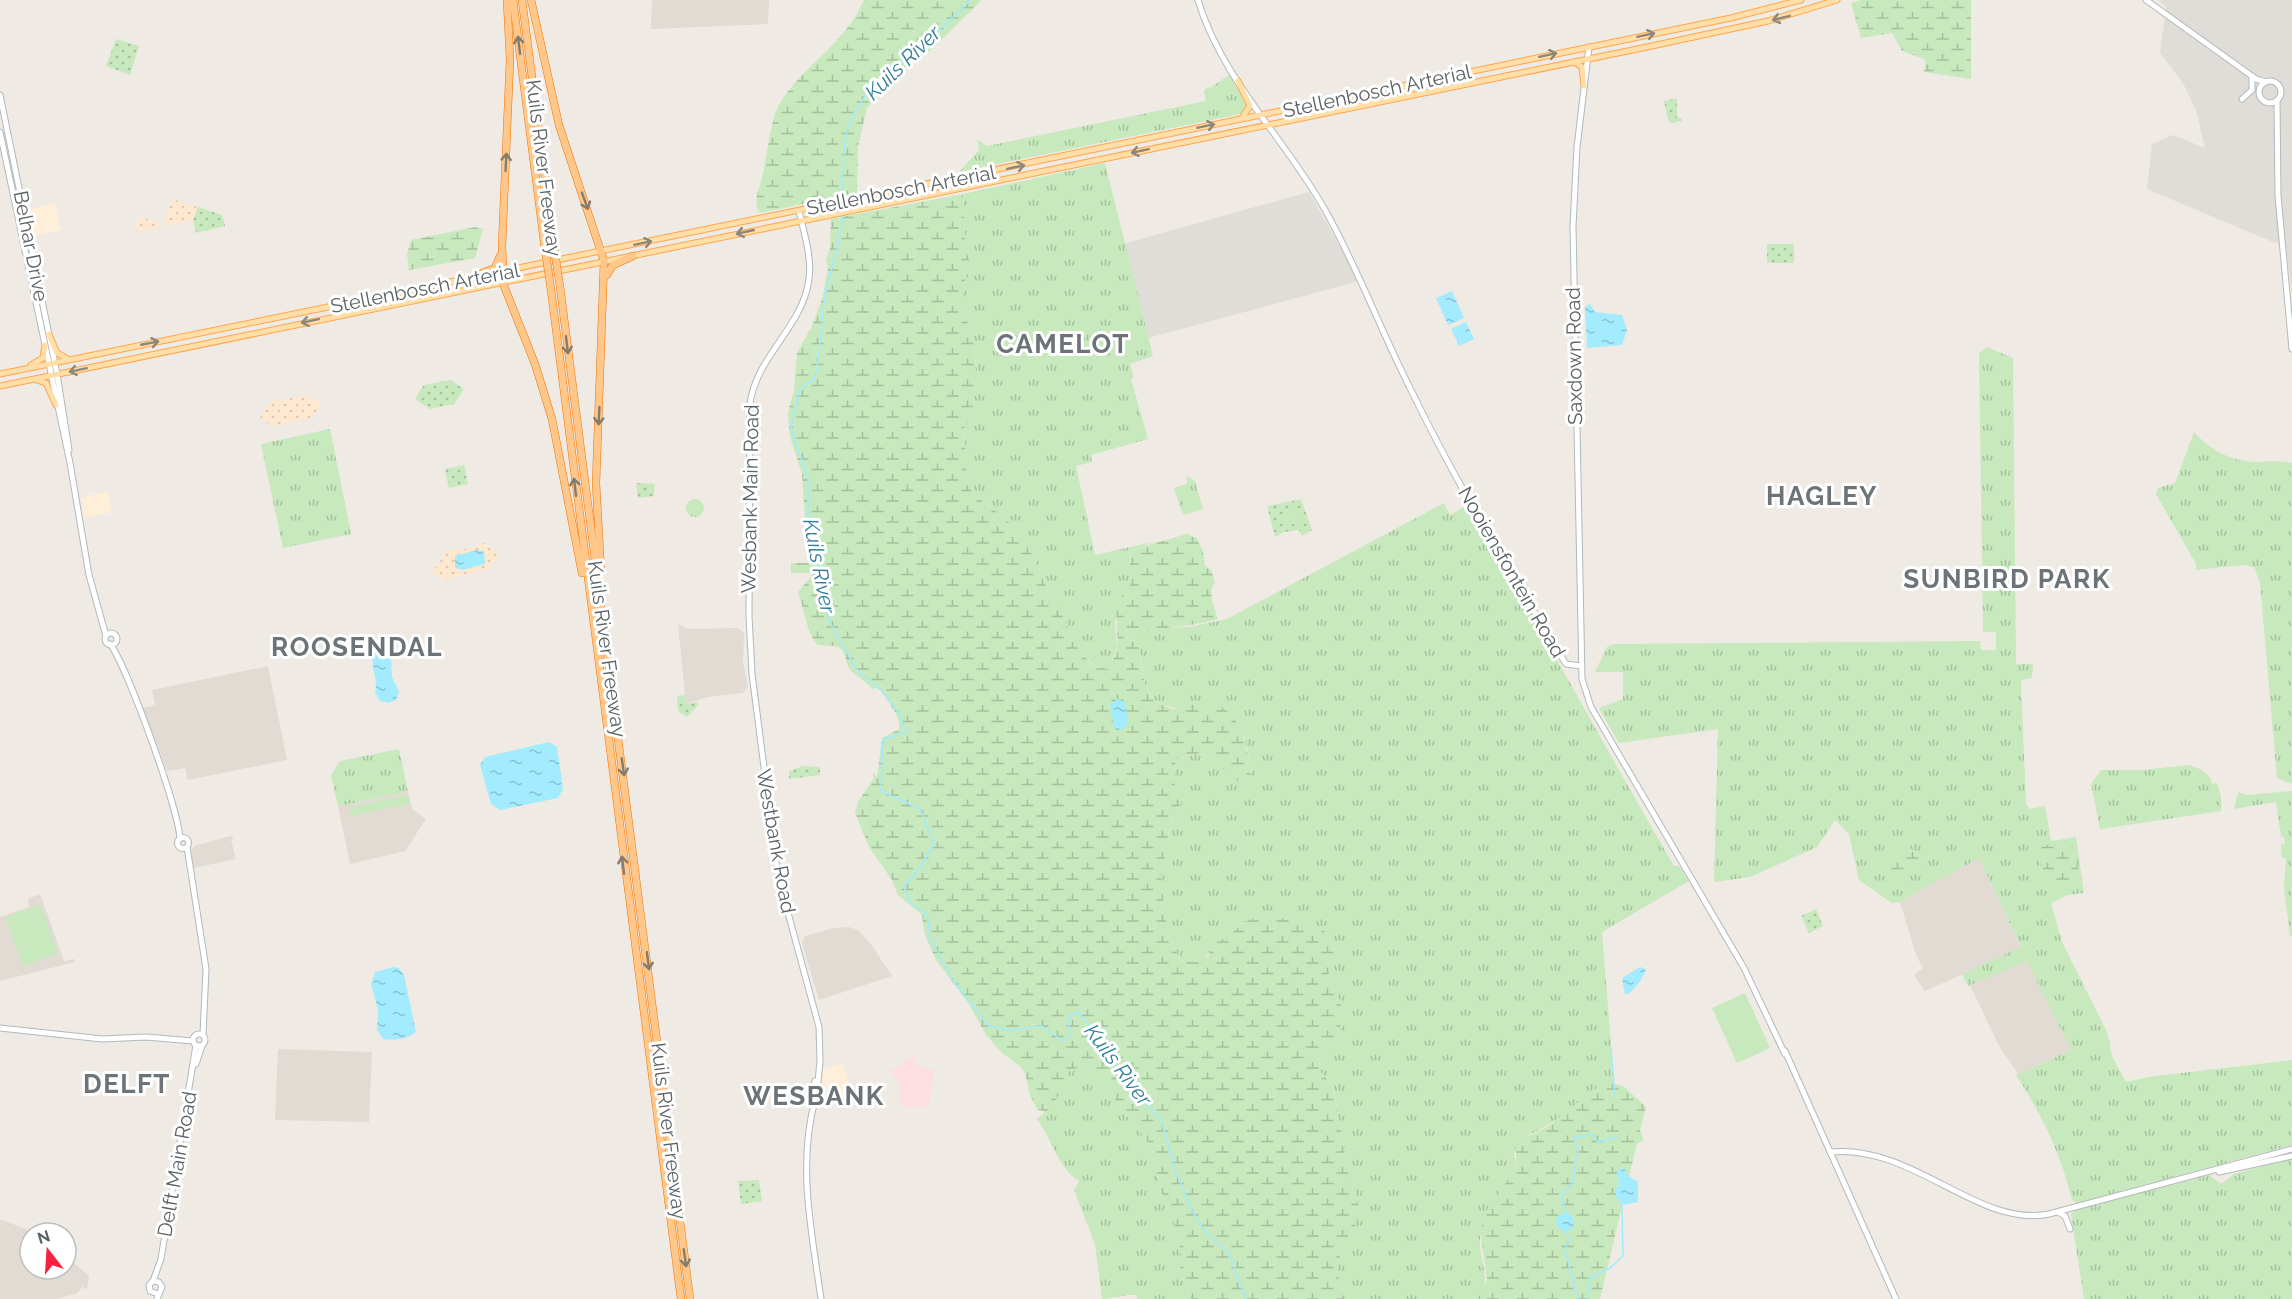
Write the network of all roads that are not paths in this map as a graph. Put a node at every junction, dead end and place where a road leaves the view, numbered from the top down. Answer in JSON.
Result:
{"nodes":[{"id":1,"x":507,"y":0,"type":"edge"},
{"id":2,"x":513,"y":0,"type":"edge"},
{"id":3,"x":522,"y":0,"type":"edge"},
{"id":4,"x":531,"y":0,"type":"edge"},
{"id":5,"x":1198,"y":0,"type":"edge"},
{"id":6,"x":1801,"y":0,"type":"edge"},
{"id":7,"x":1837,"y":0,"type":"edge"},
{"id":8,"x":2146,"y":0,"type":"edge"},
{"id":9,"x":1589,"y":47,"type":"junction"},
{"id":10,"x":1588,"y":59,"type":"junction"},
{"id":11,"x":1574,"y":62,"type":"junction"},
{"id":12,"x":2254,"y":78,"type":"junction"},
{"id":13,"x":1239,"y":81,"type":"junction"},
{"id":14,"x":2266,"y":82,"type":"junction"},
{"id":15,"x":1584,"y":86,"type":"junction"},
{"id":16,"x":2260,"y":88,"type":"junction"},
{"id":17,"x":0,"y":95,"type":"edge"},
{"id":18,"x":2242,"y":99,"type":"dead end"},
{"id":19,"x":2277,"y":100,"type":"junction"},
{"id":20,"x":2268,"y":103,"type":"junction"},
{"id":21,"x":1262,"y":114,"type":"junction"},
{"id":22,"x":2277,"y":114,"type":"junction"},
{"id":23,"x":1239,"y":119,"type":"junction"},
{"id":24,"x":1269,"y":124,"type":"junction"},
{"id":25,"x":0,"y":132,"type":"edge"},
{"id":26,"x":800,"y":211,"type":"junction"},
{"id":27,"x":801,"y":219,"type":"junction"},
{"id":28,"x":501,"y":247,"type":"junction"},
{"id":29,"x":602,"y":252,"type":"junction"},
{"id":30,"x":633,"y":256,"type":"junction"},
{"id":31,"x":604,"y":261,"type":"junction"},
{"id":32,"x":502,"y":272,"type":"junction"},
{"id":33,"x":473,"y":277,"type":"junction"},
{"id":34,"x":503,"y":282,"type":"junction"},
{"id":35,"x":604,"y":283,"type":"junction"},
{"id":36,"x":49,"y":334,"type":"junction"},
{"id":37,"x":45,"y":345,"type":"junction"},
{"id":38,"x":2292,"y":350,"type":"edge"},
{"id":39,"x":72,"y":359,"type":"junction"},
{"id":40,"x":52,"y":364,"type":"junction"},
{"id":41,"x":15,"y":371,"type":"junction"},
{"id":42,"x":0,"y":374,"type":"edge"},
{"id":43,"x":54,"y":375,"type":"junction"},
{"id":44,"x":31,"y":379,"type":"junction"},
{"id":45,"x":0,"y":386,"type":"edge"},
{"id":46,"x":56,"y":405,"type":"junction"},
{"id":47,"x":70,"y":463,"type":"junction"},
{"id":48,"x":98,"y":605,"type":"junction"},
{"id":49,"x":113,"y":633,"type":"junction"},
{"id":50,"x":106,"y":636,"type":"junction"},
{"id":51,"x":606,"y":637,"type":"junction"},
{"id":52,"x":117,"y":641,"type":"junction"},
{"id":53,"x":110,"y":644,"type":"junction"},
{"id":54,"x":597,"y":649,"type":"junction"},
{"id":55,"x":1581,"y":666,"type":"junction"},
{"id":56,"x":123,"y":671,"type":"junction"},
{"id":57,"x":754,"y":696,"type":"joint"},
{"id":58,"x":183,"y":838,"type":"junction"},
{"id":59,"x":185,"y":848,"type":"junction"},
{"id":60,"x":0,"y":1028,"type":"edge"},
{"id":61,"x":197,"y":1039,"type":"junction"},
{"id":62,"x":2292,"y":1149,"type":"edge"},
{"id":63,"x":1830,"y":1153,"type":"junction"},
{"id":64,"x":2292,"y":1156,"type":"edge"},
{"id":65,"x":2205,"y":1173,"type":"junction"},
{"id":66,"x":2057,"y":1212,"type":"junction"},
{"id":67,"x":2070,"y":1229,"type":"dead end"},
{"id":68,"x":161,"y":1259,"type":"junction"},
{"id":69,"x":153,"y":1281,"type":"junction"},
{"id":70,"x":160,"y":1283,"type":"junction"},
{"id":71,"x":156,"y":1297,"type":"edge"},
{"id":72,"x":681,"y":1299,"type":"edge"},
{"id":73,"x":690,"y":1299,"type":"edge"},
{"id":74,"x":821,"y":1299,"type":"edge"},
{"id":75,"x":1896,"y":1299,"type":"edge"}],
"edges":[{"from":28,"to":1,"type":"highway","one_way":true},
{"from":54,"to":2,"type":"highway","name":"Kuils River Freeway","one_way":true,"bridge":true},
{"from":3,"to":51,"type":"highway","name":"Kuils River Freeway","one_way":true,"bridge":true},
{"from":4,"to":29,"type":"highway","one_way":true},
{"from":5,"to":13,"type":"street","name":"Nooiensfontein Road"},
{"from":9,"to":6,"type":"main road","name":"Stellenbosch Arterial","one_way":true},
{"from":7,"to":10,"type":"main road","name":"Stellenbosch Arterial","one_way":true},
{"from":8,"to":12,"type":"street"},
{"from":9,"to":10,"type":"street","name":"Saxdown Road"},
{"from":21,"to":9,"type":"main road","name":"Stellenbosch Arterial","one_way":true},
{"from":10,"to":11,"type":"main road","name":"Stellenbosch Arterial"},
{"from":10,"to":15,"type":"street","name":"Saxdown Road"},
{"from":11,"to":15,"type":"main road"},
{"from":11,"to":24,"type":"main road","name":"Stellenbosch Arterial"},
{"from":12,"to":14,"type":"street"},
{"from":12,"to":16,"type":"street"},
{"from":12,"to":18,"type":"street"},
{"from":13,"to":21,"type":"street","name":"Nooiensfontein Road"},
{"from":13,"to":23,"type":"main road"},
{"from":14,"to":16,"type":"street"},
{"from":14,"to":19,"type":"street"},
{"from":15,"to":55,"type":"street","name":"Saxdown Road"},
{"from":16,"to":20,"type":"street"},
{"from":17,"to":36,"type":"street","name":"Belhar Drive"},
{"from":19,"to":20,"type":"street"},
{"from":19,"to":22,"type":"street"},
{"from":20,"to":22,"type":"street"},
{"from":21,"to":23,"type":"main road","name":"Stellenbosch Arterial"},
{"from":21,"to":24,"type":"street","name":"Nooiensfontein Road"},
{"from":22,"to":38,"type":"street"},
{"from":26,"to":23,"type":"main road","name":"Stellenbosch Arterial","one_way":true},
{"from":24,"to":27,"type":"main road","name":"Stellenbosch Arterial","one_way":true},
{"from":24,"to":55,"type":"street","name":"Nooiensfontein Road"},
{"from":25,"to":37,"type":"street","name":"Belhar Drive"},
{"from":26,"to":27,"type":"street","name":"Wesbank Main Road"},
{"from":29,"to":26,"type":"main road","name":"Stellenbosch Arterial","one_way":true},
{"from":27,"to":30,"type":"main road","name":"Stellenbosch Arterial","one_way":true},
{"from":27,"to":57,"type":"street","name":"Wesbank Main Road"},
{"from":28,"to":32,"type":"highway"},
{"from":28,"to":33,"type":"highway"},
{"from":29,"to":31,"type":"highway"},
{"from":29,"to":32,"type":"main road","name":"Stellenbosch Arterial"},
{"from":30,"to":31,"type":"main road","name":"Stellenbosch Arterial"},
{"from":30,"to":35,"type":"highway"},
{"from":31,"to":34,"type":"main road","name":"Stellenbosch Arterial"},
{"from":31,"to":35,"type":"highway"},
{"from":32,"to":33,"type":"main road","name":"Stellenbosch Arterial"},
{"from":32,"to":34,"type":"highway"},
{"from":39,"to":33,"type":"main road","name":"Stellenbosch Arterial","one_way":true},
{"from":34,"to":43,"type":"main road","name":"Stellenbosch Arterial","one_way":true},
{"from":34,"to":54,"type":"highway"},
{"from":35,"to":51,"type":"highway","one_way":true},
{"from":36,"to":39,"type":"main road"},
{"from":36,"to":40,"type":"street","name":"Belhar Drive"},
{"from":37,"to":40,"type":"street","name":"Belhar Drive"},
{"from":37,"to":41,"type":"main road"},
{"from":39,"to":40,"type":"main road","name":"Stellenbosch Arterial"},
{"from":40,"to":41,"type":"main road","name":"Stellenbosch Arterial"},
{"from":40,"to":43,"type":"street"},
{"from":41,"to":42,"type":"main road","name":"Stellenbosch Arterial"},
{"from":43,"to":44,"type":"main road"},
{"from":43,"to":46,"type":"street"},
{"from":43,"to":47,"type":"street"},
{"from":44,"to":45,"type":"main road"},
{"from":44,"to":46,"type":"main road"},
{"from":46,"to":47,"type":"street"},
{"from":47,"to":48,"type":"street"},
{"from":48,"to":49,"type":"street"},
{"from":48,"to":50,"type":"street"},
{"from":49,"to":50,"type":"street"},
{"from":49,"to":52,"type":"street"},
{"from":50,"to":53,"type":"street"},
{"from":51,"to":73,"type":"highway","name":"Kuils River Freeway","one_way":true},
{"from":52,"to":53,"type":"street"},
{"from":52,"to":56,"type":"street"},
{"from":53,"to":56,"type":"street"},
{"from":72,"to":54,"type":"highway","name":"Kuils River Freeway","one_way":true},
{"from":55,"to":63,"type":"street","name":"Nooiensfontein Road"},
{"from":56,"to":58,"type":"street"},
{"from":57,"to":74,"type":"street","name":"Westbank Road"},
{"from":58,"to":59,"type":"street"},
{"from":58,"to":59,"type":"street"},
{"from":59,"to":61,"type":"street","name":"Delft Main Road"},
{"from":60,"to":61,"type":"street"},
{"from":61,"to":68,"type":"street","name":"Delft Main Road"},
{"from":62,"to":65,"type":"street"},
{"from":63,"to":66,"type":"street"},
{"from":63,"to":75,"type":"street","name":"Nooiensfontein Road"},
{"from":64,"to":65,"type":"street"},
{"from":65,"to":66,"type":"street"},
{"from":66,"to":67,"type":"street"},
{"from":68,"to":69,"type":"street","name":"Delft Main Road"},
{"from":68,"to":70,"type":"street","name":"Delft Main Road"},
{"from":69,"to":70,"type":"street"},
{"from":69,"to":71,"type":"street"},
{"from":70,"to":71,"type":"street"}]}
